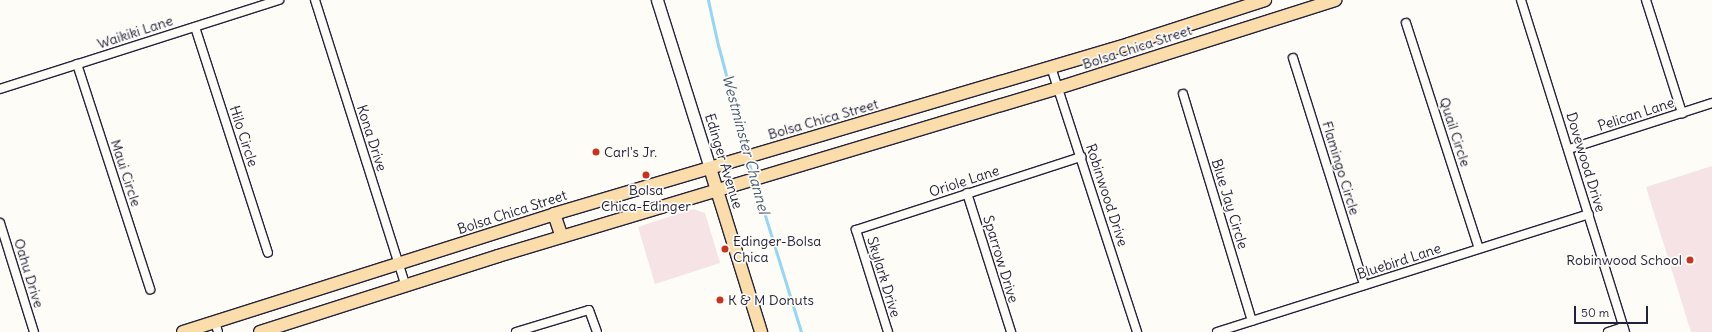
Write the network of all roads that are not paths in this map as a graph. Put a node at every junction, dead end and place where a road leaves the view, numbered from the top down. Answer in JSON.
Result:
{"nodes":[{"id":1,"x":279,"y":0,"type":"edge"},
{"id":2,"x":315,"y":0,"type":"edge"},
{"id":3,"x":657,"y":0,"type":"edge"},
{"id":4,"x":1265,"y":0,"type":"edge"},
{"id":5,"x":1335,"y":0,"type":"edge"},
{"id":6,"x":1521,"y":0,"type":"edge"},
{"id":7,"x":1646,"y":0,"type":"edge"},
{"id":8,"x":1406,"y":23,"type":"dead end"},
{"id":9,"x":195,"y":27,"type":"junction"},
{"id":10,"x":1294,"y":58,"type":"dead end"},
{"id":11,"x":77,"y":64,"type":"junction"},
{"id":12,"x":1051,"y":67,"type":"junction"},
{"id":13,"x":1058,"y":88,"type":"junction"},
{"id":14,"x":0,"y":89,"type":"edge"},
{"id":15,"x":1183,"y":94,"type":"dead end"},
{"id":16,"x":1712,"y":103,"type":"edge"},
{"id":17,"x":1682,"y":113,"type":"junction"},
{"id":18,"x":1569,"y":149,"type":"junction"},
{"id":19,"x":1081,"y":157,"type":"junction"},
{"id":20,"x":710,"y":168,"type":"junction"},
{"id":21,"x":717,"y":190,"type":"junction"},
{"id":22,"x":967,"y":193,"type":"junction"},
{"id":23,"x":554,"y":214,"type":"junction"},
{"id":24,"x":1589,"y":214,"type":"junction"},
{"id":25,"x":0,"y":223,"type":"edge"},
{"id":26,"x":856,"y":230,"type":"joint"},
{"id":27,"x":562,"y":237,"type":"junction"},
{"id":28,"x":1479,"y":249,"type":"junction"},
{"id":29,"x":268,"y":253,"type":"dead end"},
{"id":30,"x":398,"y":264,"type":"junction"},
{"id":31,"x":405,"y":284,"type":"junction"},
{"id":32,"x":1364,"y":285,"type":"junction"},
{"id":33,"x":150,"y":289,"type":"dead end"},
{"id":34,"x":1252,"y":321,"type":"junction"},
{"id":35,"x":216,"y":327,"type":"edge"},
{"id":36,"x":1624,"y":330,"type":"edge"},
{"id":37,"x":34,"y":332,"type":"edge"},
{"id":38,"x":183,"y":332,"type":"edge"},
{"id":39,"x":260,"y":332,"type":"edge"},
{"id":40,"x":516,"y":332,"type":"edge"},
{"id":41,"x":597,"y":332,"type":"edge"},
{"id":42,"x":761,"y":332,"type":"edge"},
{"id":43,"x":888,"y":332,"type":"edge"},
{"id":44,"x":1011,"y":332,"type":"edge"},
{"id":45,"x":1137,"y":332,"type":"edge"},
{"id":46,"x":1217,"y":332,"type":"edge"},
{"id":47,"x":1608,"y":332,"type":"edge"}],
"edges":[{"from":1,"to":9,"type":"street","name":"Waikiki Lane"},
{"from":2,"to":30,"type":"street","name":"Kona Drive"},
{"from":3,"to":20,"type":"main road","name":"Edinger Avenue"},
{"from":4,"to":12,"type":"main road","name":"Bolsa Chica Street"},
{"from":5,"to":13,"type":"main road","name":"Bolsa Chica Street"},
{"from":6,"to":18,"type":"street","name":"Dovewood Drive"},
{"from":7,"to":17,"type":"street"},
{"from":8,"to":28,"type":"street","name":"Quail Circle"},
{"from":9,"to":11,"type":"street","name":"Waikiki Lane"},
{"from":9,"to":29,"type":"street","name":"Hilo Circle"},
{"from":10,"to":32,"type":"street","name":"Flamingo Circle"},
{"from":11,"to":14,"type":"street","name":"Waikiki Lane"},
{"from":11,"to":33,"type":"street","name":"Maui Circle"},
{"from":12,"to":13,"type":"street","name":"Robinwood Drive"},
{"from":12,"to":20,"type":"main road","name":"Bolsa Chica Street"},
{"from":13,"to":19,"type":"street","name":"Robinwood Drive"},
{"from":13,"to":21,"type":"main road","name":"Bolsa Chica Street"},
{"from":15,"to":34,"type":"street","name":"Blue Jay Circle"},
{"from":16,"to":17,"type":"street","name":"Pelican Lane"},
{"from":17,"to":18,"type":"street","name":"Pelican Lane"},
{"from":18,"to":24,"type":"street","name":"Dovewood Drive"},
{"from":19,"to":22,"type":"street","name":"Oriole Lane"},
{"from":19,"to":45,"type":"street","name":"Robinwood Drive"},
{"from":20,"to":21,"type":"main road","name":"Edinger Avenue"},
{"from":20,"to":23,"type":"main road","name":"Bolsa Chica Street"},
{"from":21,"to":27,"type":"main road","name":"Bolsa Chica Street"},
{"from":21,"to":42,"type":"main road","name":"Edinger Avenue"},
{"from":22,"to":26,"type":"street","name":"Oriole Lane"},
{"from":22,"to":44,"type":"street","name":"Sparrow Drive"},
{"from":23,"to":27,"type":"main road"},
{"from":23,"to":30,"type":"main road","name":"Bolsa Chica Street"},
{"from":24,"to":28,"type":"street","name":"Bluebird Lane"},
{"from":24,"to":36,"type":"street","name":"Dovewood Drive"},
{"from":25,"to":37,"type":"street","name":"Oahu Drive"},
{"from":26,"to":43,"type":"street","name":"Skylark Drive"},
{"from":27,"to":31,"type":"main road","name":"Bolsa Chica Street"},
{"from":28,"to":32,"type":"street","name":"Bluebird Lane"},
{"from":30,"to":31,"type":"street","name":"Kona Drive"},
{"from":30,"to":35,"type":"main road","name":"Bolsa Chica Street"},
{"from":31,"to":39,"type":"main road","name":"Bolsa Chica Street"},
{"from":32,"to":34,"type":"street","name":"Bluebird Lane"},
{"from":34,"to":46,"type":"street","name":"Bluebird Lane"},
{"from":35,"to":38,"type":"main road","name":"Bolsa Chica Street"},
{"from":36,"to":47,"type":"street"},
{"from":40,"to":41,"type":"street"}]}
